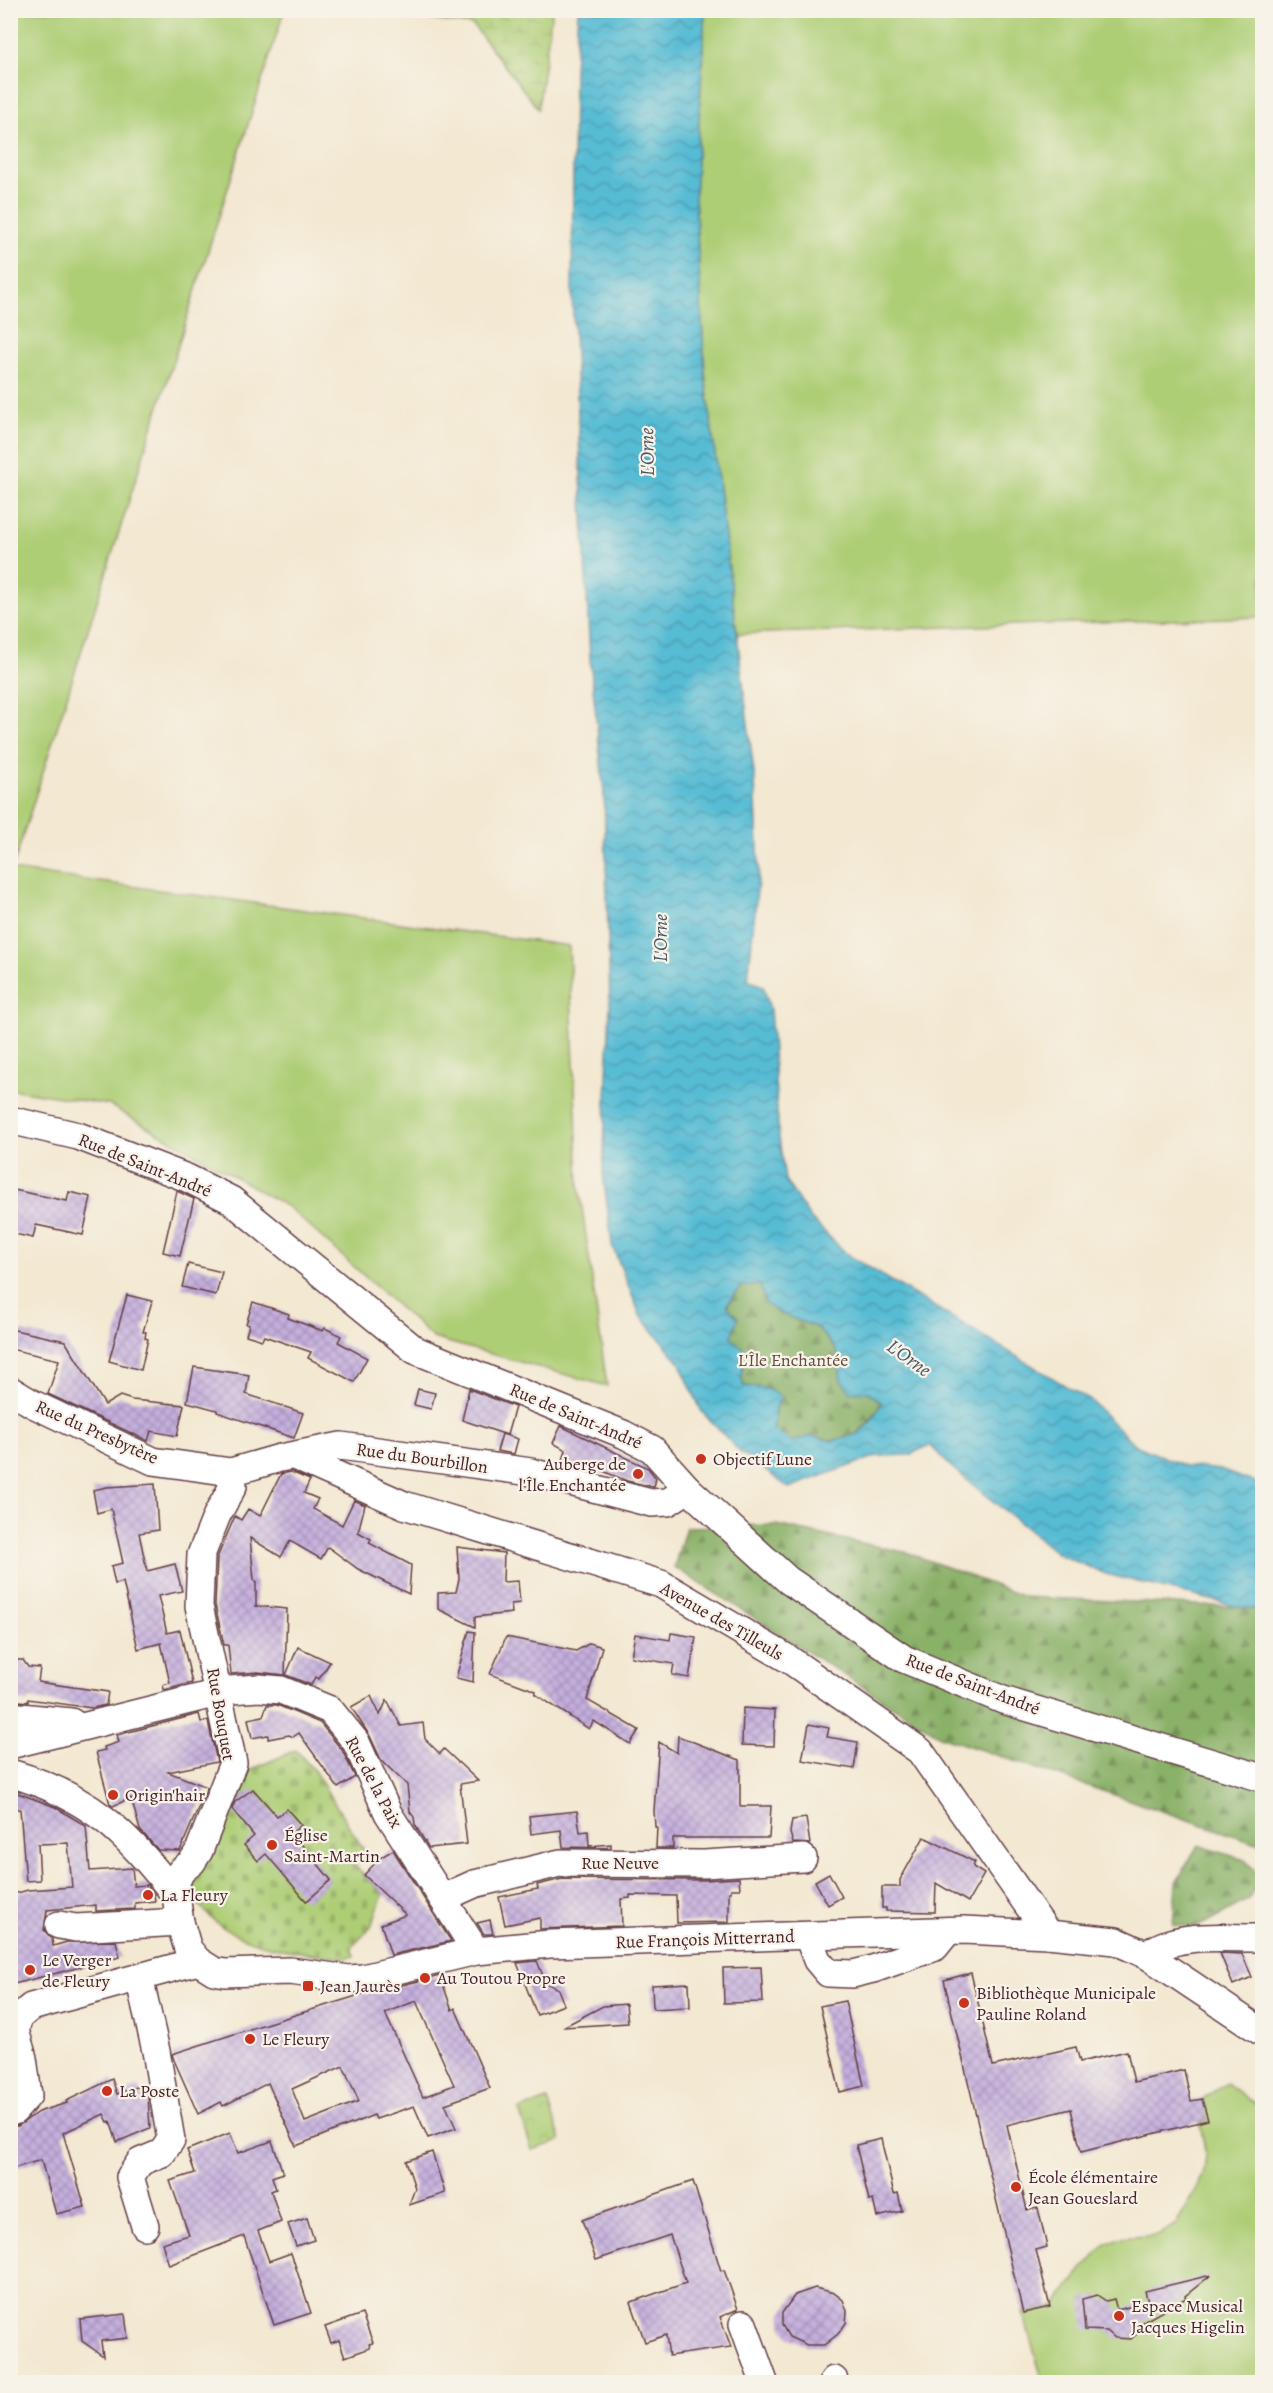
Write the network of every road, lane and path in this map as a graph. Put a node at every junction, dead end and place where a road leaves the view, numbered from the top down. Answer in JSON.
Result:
{"nodes":[{"id":1,"x":10,"y":1120,"type":"edge"},
{"id":2,"x":10,"y":1390,"type":"edge"},
{"id":3,"x":294,"y":1456,"type":"junction"},
{"id":4,"x":231,"y":1472,"type":"junction"},
{"id":5,"x":688,"y":1489,"type":"junction"},
{"id":6,"x":219,"y":1693,"type":"junction"},
{"id":7,"x":10,"y":1716,"type":"edge"},
{"id":8,"x":80,"y":1729,"type":"junction"},
{"id":9,"x":10,"y":1745,"type":"edge"},
{"id":10,"x":10,"y":1773,"type":"edge"},
{"id":11,"x":1263,"y":1778,"type":"edge"},
{"id":12,"x":802,"y":1858,"type":"dead end"},
{"id":13,"x":176,"y":1896,"type":"junction"},
{"id":14,"x":443,"y":1898,"type":"junction"},
{"id":15,"x":180,"y":1922,"type":"junction"},
{"id":16,"x":59,"y":1925,"type":"dead end"},
{"id":17,"x":948,"y":1931,"type":"junction"},
{"id":18,"x":1048,"y":1934,"type":"junction"},
{"id":19,"x":808,"y":1936,"type":"junction"},
{"id":20,"x":1263,"y":1938,"type":"edge"},
{"id":21,"x":476,"y":1952,"type":"junction"},
{"id":22,"x":1147,"y":1955,"type":"junction"},
{"id":23,"x":198,"y":1961,"type":"junction"},
{"id":24,"x":139,"y":1977,"type":"junction"},
{"id":25,"x":1263,"y":2032,"type":"edge"},
{"id":26,"x":10,"y":2112,"type":"edge"},
{"id":27,"x":145,"y":2226,"type":"dead end"},
{"id":28,"x":743,"y":2324,"type":"dead end"},
{"id":29,"x":764,"y":2382,"type":"edge"}],
"edges":[{"from":1,"to":5,"type":"street","name":"Rue de Saint-André"},
{"from":2,"to":4,"type":"street","name":"Rue du Presbytère"},
{"from":3,"to":4,"type":"street","name":"Rue du Presbytère"},
{"from":3,"to":5,"type":"street","name":"Rue du Bourbillon"},
{"from":3,"to":18,"type":"street","name":"Avenue des Tilleuls"},
{"from":4,"to":6,"type":"street","name":"Rue Bouquet"},
{"from":5,"to":11,"type":"street","name":"Rue de Saint-André"},
{"from":6,"to":8,"type":"street","name":"Rue de la Paix"},
{"from":6,"to":13,"type":"street","name":"Rue Bouquet"},
{"from":6,"to":14,"type":"street","name":"Rue de la Paix"},
{"from":7,"to":8,"type":"street"},
{"from":8,"to":9,"type":"street","name":"Rue de la Paix"},
{"from":10,"to":13,"type":"street"},
{"from":12,"to":14,"type":"street","name":"Rue Neuve"},
{"from":13,"to":15,"type":"street"},
{"from":14,"to":21,"type":"street","name":"Rue de la Paix"},
{"from":15,"to":16,"type":"street"},
{"from":15,"to":23,"type":"street"},
{"from":17,"to":18,"type":"street","name":"Rue François Mitterrand"},
{"from":17,"to":19,"type":"street","name":"Rue François Mitterrand"},
{"from":17,"to":19,"type":"street"},
{"from":18,"to":22,"type":"street","name":"Rue François Mitterrand"},
{"from":19,"to":21,"type":"street","name":"Rue François Mitterrand"},
{"from":20,"to":22,"type":"street"},
{"from":21,"to":23,"type":"street","name":"Rue François Mitterrand"},
{"from":22,"to":25,"type":"street","name":"Rue François Mitterrand"},
{"from":23,"to":24,"type":"street"},
{"from":24,"to":26,"type":"street"},
{"from":24,"to":27,"type":"street"},
{"from":28,"to":29,"type":"street"}]}
